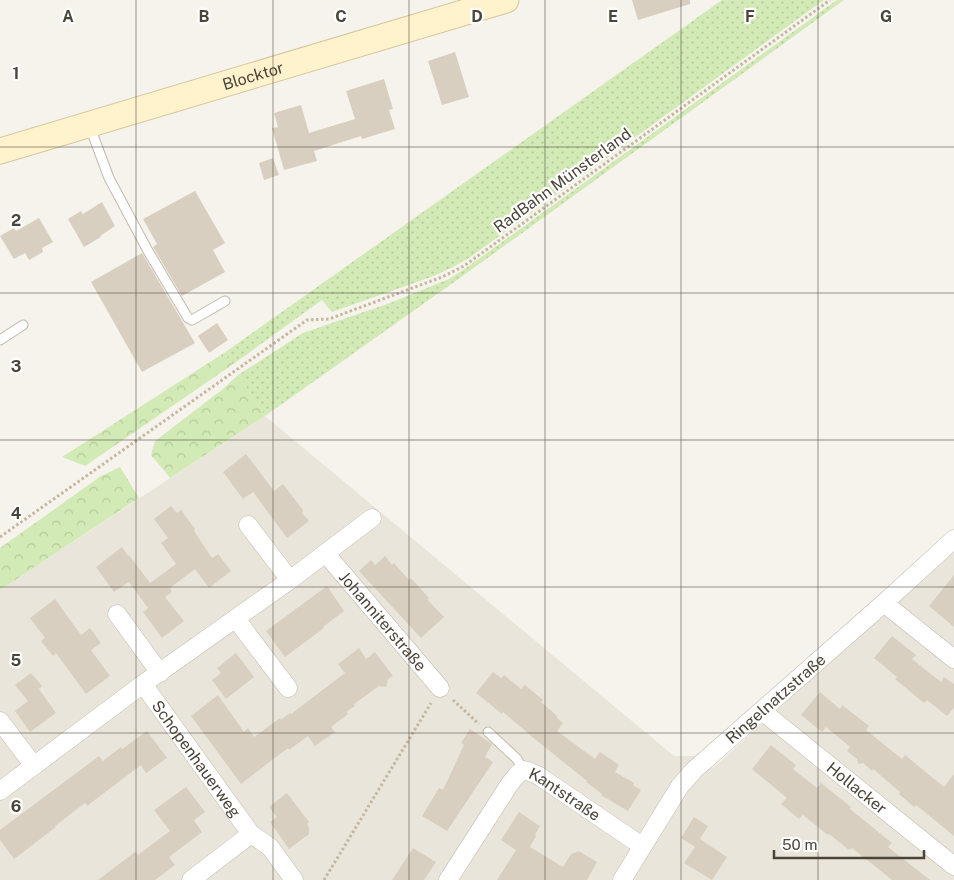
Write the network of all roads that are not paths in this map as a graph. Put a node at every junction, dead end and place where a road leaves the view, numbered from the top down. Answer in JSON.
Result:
{"nodes":[{"id":1,"x":506,"y":0,"type":"edge"},
{"id":2,"x":89,"y":124,"type":"junction"},
{"id":3,"x":0,"y":151,"type":"edge"},
{"id":4,"x":225,"y":301,"type":"dead end"},
{"id":5,"x":23,"y":325,"type":"dead end"},
{"id":6,"x":0,"y":340,"type":"edge"},
{"id":7,"x":372,"y":518,"type":"dead end"},
{"id":8,"x":248,"y":525,"type":"dead end"},
{"id":9,"x":954,"y":539,"type":"edge"},
{"id":10,"x":326,"y":554,"type":"junction"},
{"id":11,"x":290,"y":580,"type":"junction"},
{"id":12,"x":884,"y":603,"type":"junction"},
{"id":13,"x":118,"y":614,"type":"dead end"},
{"id":14,"x":236,"y":619,"type":"junction"},
{"id":15,"x":954,"y":659,"type":"edge"},
{"id":16,"x":160,"y":673,"type":"junction"},
{"id":17,"x":143,"y":684,"type":"junction"},
{"id":18,"x":288,"y":688,"type":"dead end"},
{"id":19,"x":440,"y":688,"type":"road end"},
{"id":20,"x":762,"y":710,"type":"junction"},
{"id":21,"x":0,"y":721,"type":"edge"},
{"id":22,"x":488,"y":732,"type":"road end"},
{"id":23,"x":34,"y":766,"type":"junction"},
{"id":24,"x":523,"y":770,"type":"junction"},
{"id":25,"x":0,"y":791,"type":"edge"},
{"id":26,"x":251,"y":834,"type":"junction"},
{"id":27,"x":642,"y":846,"type":"junction"},
{"id":28,"x":954,"y":866,"type":"edge"},
{"id":29,"x":191,"y":880,"type":"edge"},
{"id":30,"x":294,"y":880,"type":"edge"},
{"id":31,"x":448,"y":880,"type":"edge"},
{"id":32,"x":622,"y":880,"type":"edge"}],
"edges":[{"from":1,"to":2,"type":"main road","name":"Blocktor"},
{"from":2,"to":3,"type":"main road","name":"Blocktor"},
{"from":2,"to":4,"type":"lane"},
{"from":5,"to":6,"type":"lane"},
{"from":7,"to":10,"type":"street"},
{"from":8,"to":11,"type":"street"},
{"from":9,"to":12,"type":"street","name":"Ringelnatzstraße"},
{"from":10,"to":11,"type":"street"},
{"from":10,"to":19,"type":"street","name":"Johanniterstraße"},
{"from":11,"to":14,"type":"street"},
{"from":12,"to":15,"type":"street"},
{"from":12,"to":20,"type":"street","name":"Ringelnatzstraße"},
{"from":13,"to":16,"type":"street"},
{"from":14,"to":16,"type":"street"},
{"from":14,"to":18,"type":"street"},
{"from":16,"to":17,"type":"street"},
{"from":17,"to":23,"type":"street"},
{"from":17,"to":26,"type":"street","name":"Schopenhauerweg"},
{"from":20,"to":27,"type":"street","name":"Ringelnatzstraße"},
{"from":20,"to":28,"type":"street","name":"Hollacker"},
{"from":21,"to":23,"type":"street"},
{"from":22,"to":24,"type":"lane"},
{"from":23,"to":25,"type":"street"},
{"from":24,"to":27,"type":"street","name":"Kantstraße"},
{"from":24,"to":31,"type":"street","name":"Kantstraße"},
{"from":26,"to":29,"type":"street","name":"Schopenhauerweg"},
{"from":26,"to":30,"type":"street","name":"Schopenhauerweg"},
{"from":27,"to":32,"type":"street","name":"Ringelnatzstraße"}]}
